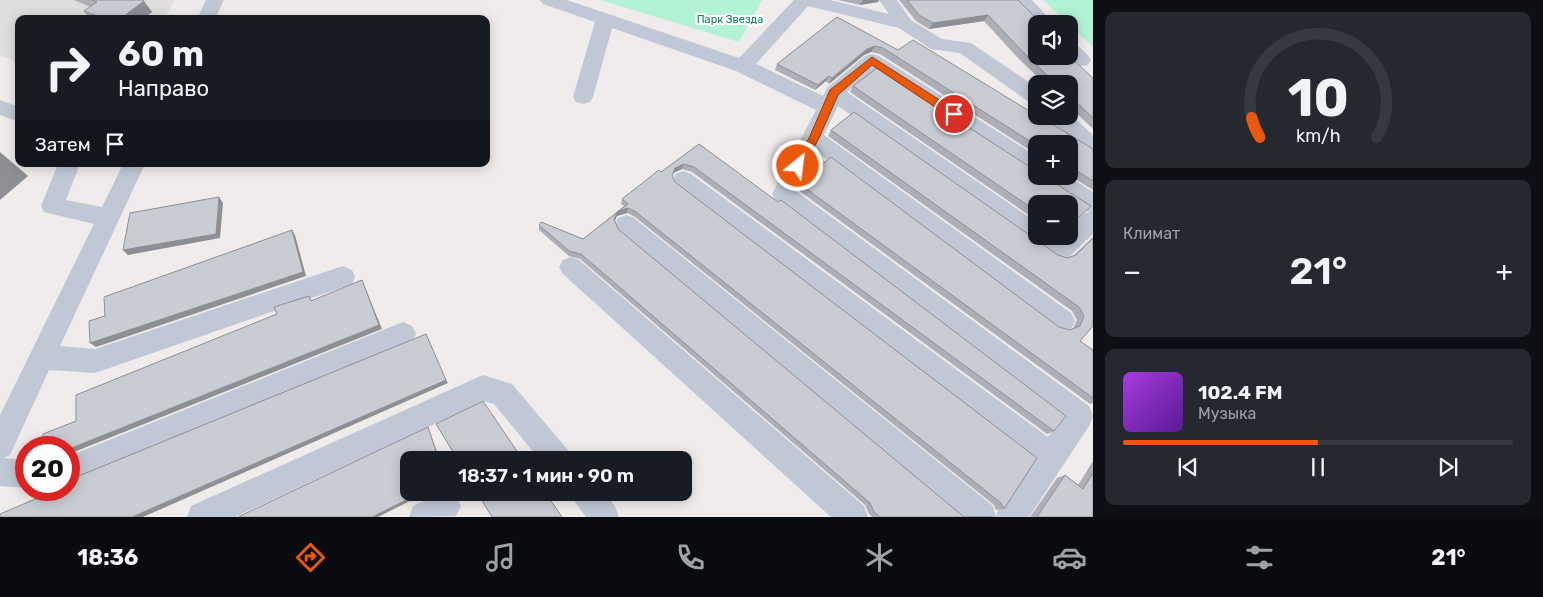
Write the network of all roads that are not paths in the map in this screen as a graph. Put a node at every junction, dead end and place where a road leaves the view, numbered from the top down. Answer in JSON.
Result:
{"nodes":[{"id":1,"x":215,"y":0,"type":"edge"},
{"id":2,"x":550,"y":0,"type":"edge"},
{"id":3,"x":806,"y":0,"type":"edge"},
{"id":4,"x":888,"y":0,"type":"edge"},
{"id":5,"x":1022,"y":0,"type":"edge"},
{"id":6,"x":208,"y":15,"type":"edge"},
{"id":7,"x":1036,"y":15,"type":"edge"},
{"id":8,"x":605,"y":18,"type":"junction"},
{"id":9,"x":905,"y":24,"type":"junction"},
{"id":10,"x":743,"y":66,"type":"junction"},
{"id":11,"x":1028,"y":92,"type":"edge"},
{"id":12,"x":583,"y":97,"type":"dead end"},
{"id":13,"x":831,"y":100,"type":"junction"},
{"id":14,"x":0,"y":107,"type":"edge"},
{"id":15,"x":15,"y":113,"type":"edge"},
{"id":16,"x":1069,"y":125,"type":"edge"},
{"id":17,"x":814,"y":138,"type":"junction"},
{"id":18,"x":1093,"y":146,"type":"edge"},
{"id":19,"x":1028,"y":162,"type":"edge"},
{"id":20,"x":68,"y":167,"type":"edge"},
{"id":21,"x":133,"y":167,"type":"edge"},
{"id":22,"x":683,"y":180,"type":"dead end"},
{"id":23,"x":1064,"y":185,"type":"edge"},
{"id":24,"x":1093,"y":204,"type":"edge"},
{"id":25,"x":108,"y":217,"type":"junction"},
{"id":26,"x":1093,"y":220,"type":"edge"},
{"id":27,"x":626,"y":225,"type":"dead end"},
{"id":28,"x":1028,"y":228,"type":"edge"},
{"id":29,"x":1078,"y":234,"type":"edge"},
{"id":30,"x":1052,"y":245,"type":"edge"},
{"id":31,"x":1066,"y":245,"type":"edge"},
{"id":32,"x":571,"y":267,"type":"dead end"},
{"id":33,"x":343,"y":276,"type":"dead end"},
{"id":34,"x":1062,"y":321,"type":"dead end"},
{"id":35,"x":403,"y":334,"type":"dead end"},
{"id":36,"x":42,"y":357,"type":"junction"},
{"id":37,"x":3,"y":433,"type":"edge"},
{"id":38,"x":550,"y":451,"type":"edge"},
{"id":39,"x":1052,"y":458,"type":"junction"},
{"id":40,"x":80,"y":466,"type":"edge"},
{"id":41,"x":0,"y":472,"type":"edge"},
{"id":42,"x":15,"y":473,"type":"edge"},
{"id":43,"x":592,"y":501,"type":"edge"},
{"id":44,"x":202,"y":517,"type":"edge"},
{"id":45,"x":604,"y":517,"type":"edge"},
{"id":46,"x":853,"y":517,"type":"edge"},
{"id":47,"x":982,"y":517,"type":"edge"},
{"id":48,"x":1011,"y":517,"type":"edge"}],
"edges":[{"from":1,"to":6,"type":"street"},
{"from":2,"to":8,"type":"street"},
{"from":3,"to":9,"type":"street"},
{"from":3,"to":10,"type":"street"},
{"from":4,"to":9,"type":"street"},
{"from":5,"to":7,"type":"street"},
{"from":8,"to":10,"type":"street"},
{"from":8,"to":12,"type":"street"},
{"from":9,"to":11,"type":"street"},
{"from":10,"to":13,"type":"street"},
{"from":13,"to":17,"type":"street"},
{"from":13,"to":19,"type":"street"},
{"from":13,"to":28,"type":"street"},
{"from":14,"to":15,"type":"street"},
{"from":16,"to":18,"type":"street"},
{"from":17,"to":34,"type":"street"},
{"from":17,"to":39,"type":"street"},
{"from":20,"to":25,"type":"street"},
{"from":21,"to":25,"type":"street"},
{"from":22,"to":39,"type":"street"},
{"from":23,"to":24,"type":"street"},
{"from":25,"to":36,"type":"street"},
{"from":26,"to":29,"type":"street"},
{"from":27,"to":47,"type":"street"},
{"from":30,"to":31,"type":"street"},
{"from":32,"to":46,"type":"street"},
{"from":33,"to":36,"type":"street"},
{"from":35,"to":40,"type":"street"},
{"from":36,"to":37,"type":"street"},
{"from":38,"to":44,"type":"street"},
{"from":39,"to":48,"type":"street"},
{"from":41,"to":42,"type":"street"},
{"from":43,"to":45,"type":"street"}]}
